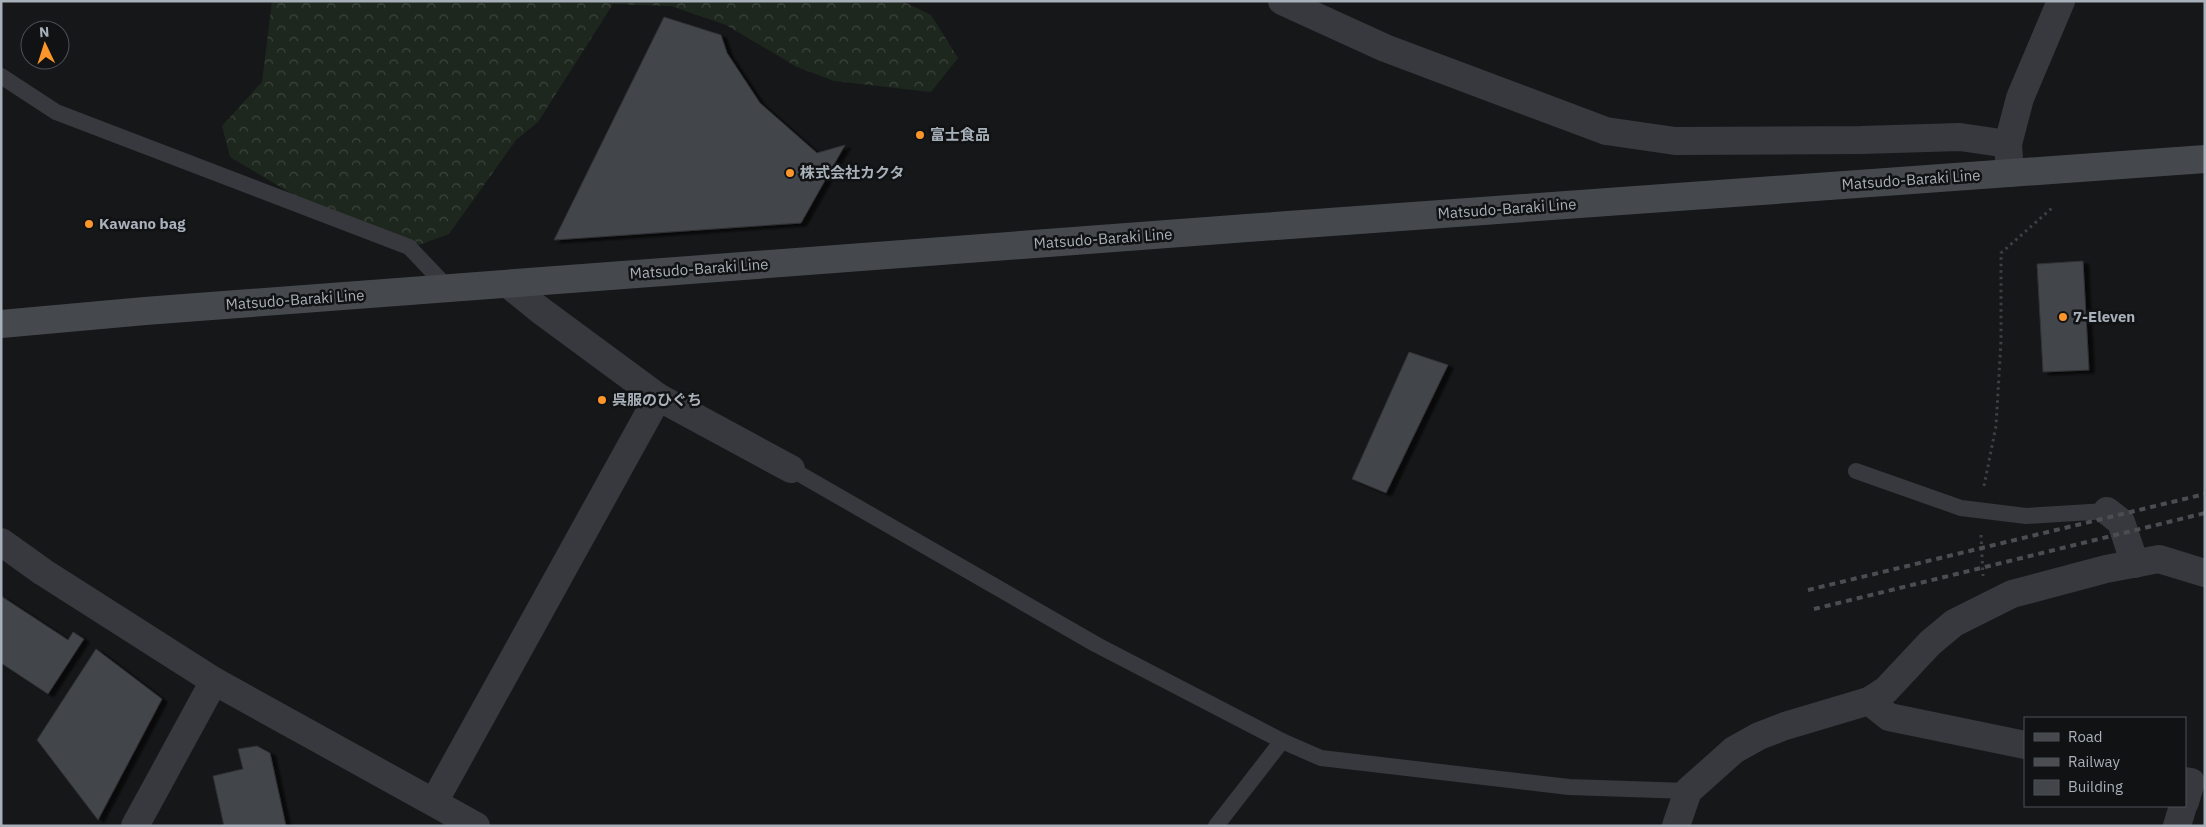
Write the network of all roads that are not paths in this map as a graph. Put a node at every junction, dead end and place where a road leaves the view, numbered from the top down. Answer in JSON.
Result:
{"nodes":[{"id":1,"x":1282,"y":1,"type":"edge"},
{"id":2,"x":2061,"y":1,"type":"edge"},
{"id":3,"x":1,"y":76,"type":"edge"},
{"id":4,"x":2008,"y":144,"type":"junction"},
{"id":5,"x":2205,"y":159,"type":"edge"},
{"id":6,"x":2010,"y":173,"type":"junction"},
{"id":7,"x":508,"y":284,"type":"junction"},
{"id":8,"x":448,"y":288,"type":"junction"},
{"id":9,"x":1,"y":324,"type":"edge"},
{"id":10,"x":658,"y":397,"type":"junction"},
{"id":11,"x":791,"y":469,"type":"joint"},
{"id":12,"x":1856,"y":471,"type":"dead end"},
{"id":13,"x":2107,"y":510,"type":"joint"},
{"id":14,"x":1,"y":542,"type":"edge"},
{"id":15,"x":2135,"y":564,"type":"junction"},
{"id":16,"x":2205,"y":573,"type":"edge"},
{"id":17,"x":214,"y":681,"type":"junction"},
{"id":18,"x":1869,"y":701,"type":"junction"},
{"id":19,"x":1282,"y":741,"type":"junction"},
{"id":20,"x":2024,"y":745,"type":"edge"},
{"id":21,"x":2186,"y":781,"type":"edge"},
{"id":22,"x":1688,"y":791,"type":"junction"},
{"id":23,"x":2186,"y":799,"type":"edge"},
{"id":24,"x":434,"y":802,"type":"junction"},
{"id":25,"x":2183,"y":807,"type":"edge"},
{"id":26,"x":135,"y":826,"type":"edge"},
{"id":27,"x":476,"y":826,"type":"edge"},
{"id":28,"x":1216,"y":826,"type":"edge"},
{"id":29,"x":1676,"y":826,"type":"edge"},
{"id":30,"x":2177,"y":826,"type":"edge"}],
"edges":[{"from":1,"to":4,"type":"street"},
{"from":2,"to":4,"type":"street"},
{"from":3,"to":8,"type":"lane"},
{"from":4,"to":6,"type":"street"},
{"from":5,"to":6,"type":"main road","name":"Matsudo-Baraki Line"},
{"from":6,"to":7,"type":"main road","name":"Matsudo-Baraki Line"},
{"from":7,"to":8,"type":"main road","name":"Matsudo-Baraki Line"},
{"from":7,"to":10,"type":"street"},
{"from":8,"to":9,"type":"main road","name":"Matsudo-Baraki Line"},
{"from":10,"to":11,"type":"street"},
{"from":10,"to":24,"type":"street"},
{"from":11,"to":19,"type":"lane"},
{"from":12,"to":13,"type":"lane"},
{"from":13,"to":15,"type":"street"},
{"from":14,"to":17,"type":"street"},
{"from":15,"to":16,"type":"street"},
{"from":15,"to":18,"type":"street"},
{"from":17,"to":24,"type":"street"},
{"from":17,"to":26,"type":"street"},
{"from":18,"to":20,"type":"street"},
{"from":18,"to":22,"type":"street"},
{"from":19,"to":22,"type":"lane"},
{"from":19,"to":28,"type":"lane"},
{"from":21,"to":23,"type":"street"},
{"from":22,"to":29,"type":"street"},
{"from":24,"to":27,"type":"street"},
{"from":25,"to":30,"type":"street"}]}
